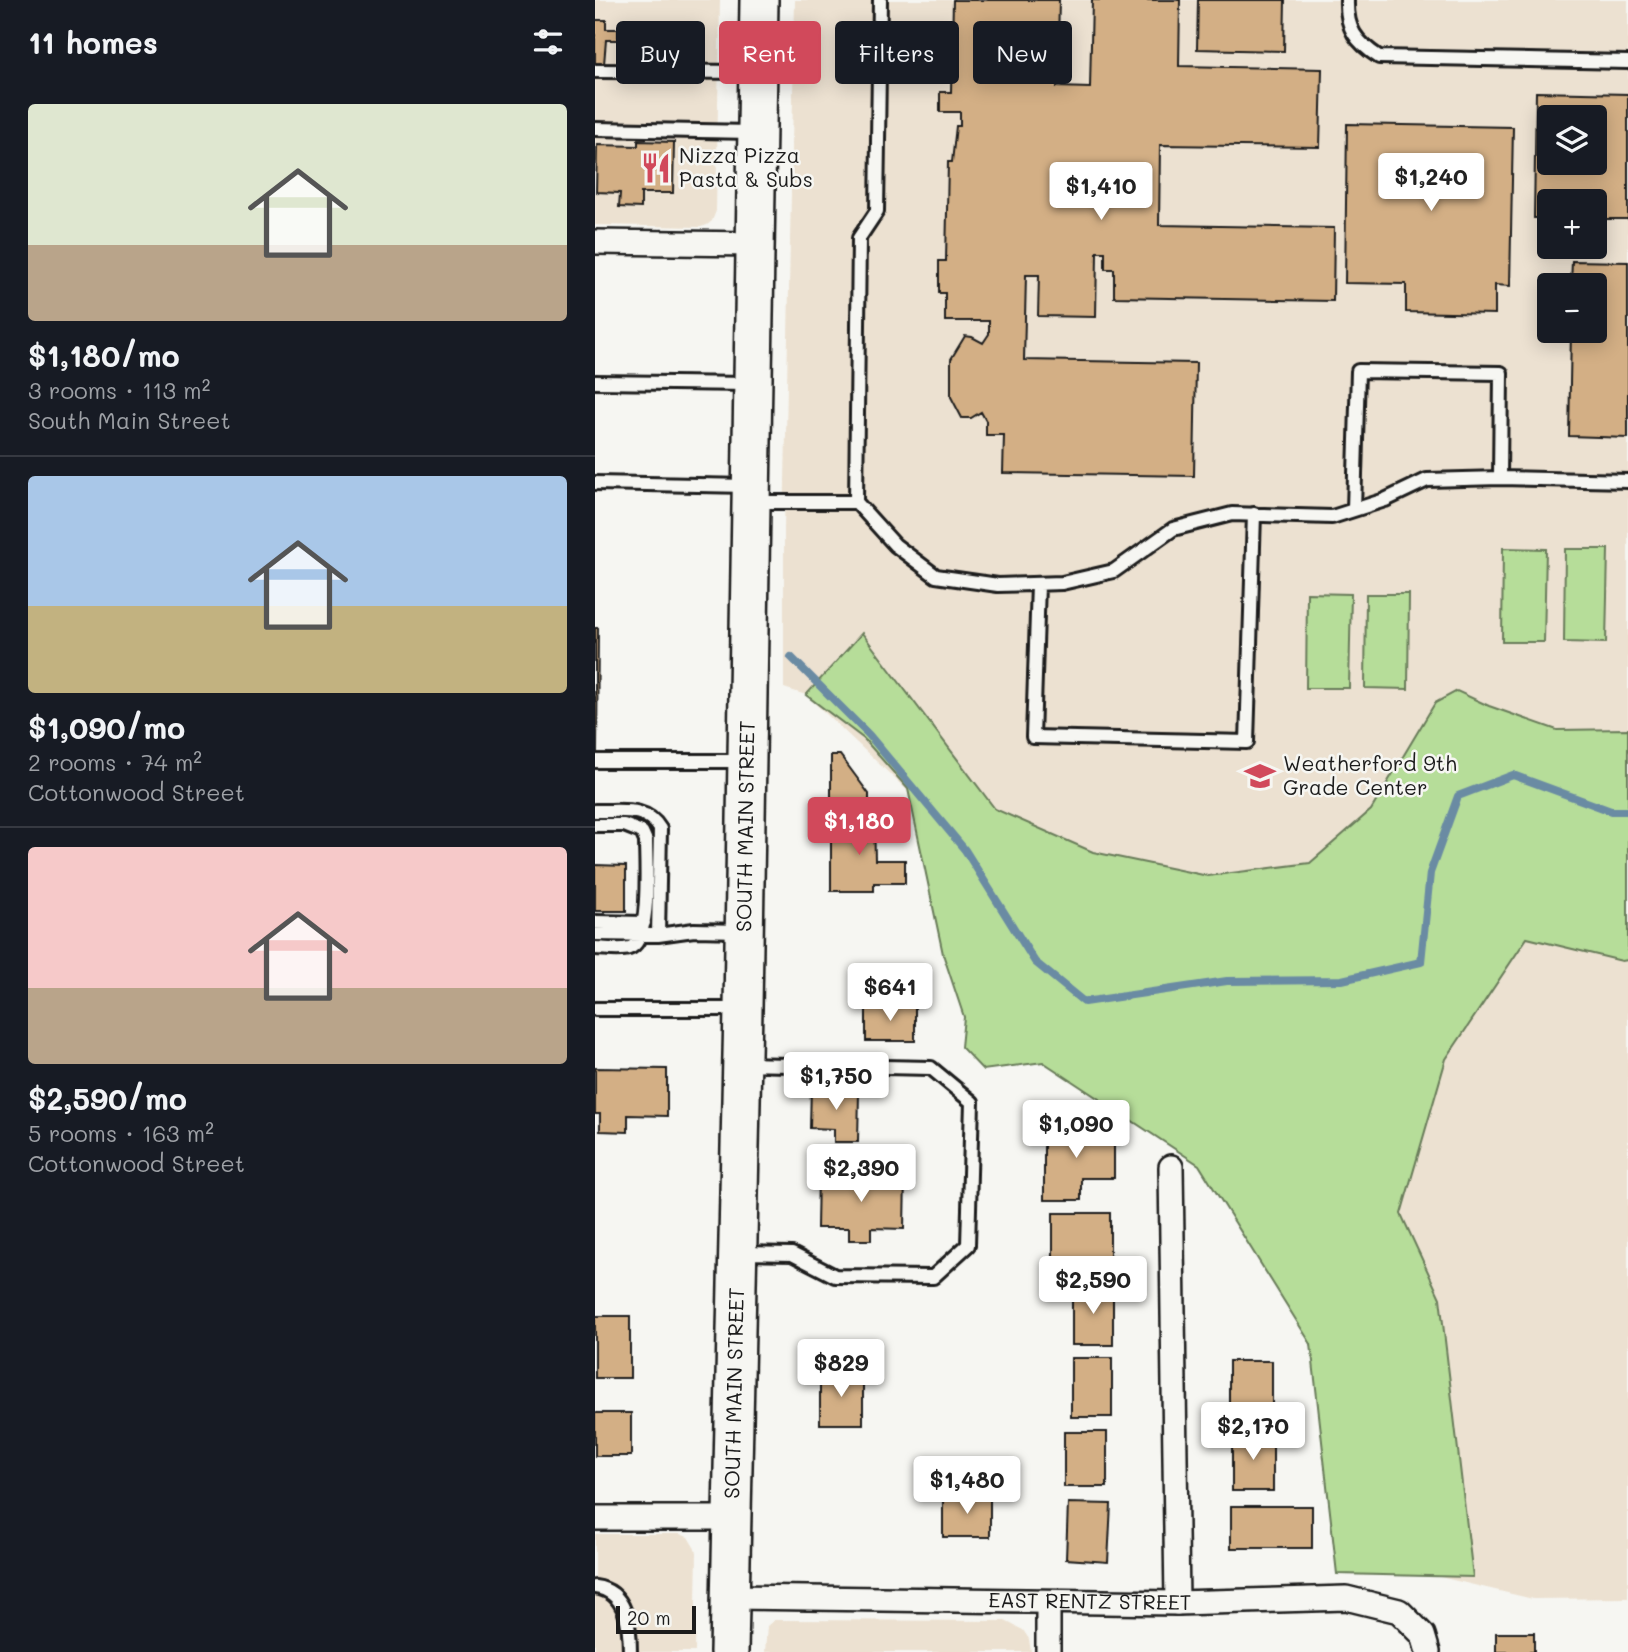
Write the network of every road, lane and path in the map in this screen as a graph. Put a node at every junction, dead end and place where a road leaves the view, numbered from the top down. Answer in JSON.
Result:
{"nodes":[{"id":1,"x":759,"y":0,"type":"edge"},
{"id":2,"x":880,"y":0,"type":"edge"},
{"id":3,"x":1347,"y":0,"type":"edge"},
{"id":4,"x":758,"y":21,"type":"edge"},
{"id":5,"x":1628,"y":62,"type":"edge"},
{"id":6,"x":595,"y":71,"type":"edge"},
{"id":7,"x":719,"y":72,"type":"edge"},
{"id":8,"x":756,"y":84,"type":"edge"},
{"id":9,"x":595,"y":129,"type":"edge"},
{"id":10,"x":756,"y":132,"type":"junction"},
{"id":11,"x":595,"y":242,"type":"edge"},
{"id":12,"x":754,"y":244,"type":"junction"},
{"id":13,"x":595,"y":382,"type":"edge"},
{"id":14,"x":753,"y":384,"type":"junction"},
{"id":15,"x":1500,"y":478,"type":"junction"},
{"id":16,"x":1628,"y":481,"type":"edge"},
{"id":17,"x":595,"y":483,"type":"edge"},
{"id":18,"x":750,"y":494,"type":"junction"},
{"id":19,"x":856,"y":502,"type":"junction"},
{"id":20,"x":1353,"y":509,"type":"junction"},
{"id":21,"x":1254,"y":514,"type":"junction"},
{"id":22,"x":1038,"y":584,"type":"junction"},
{"id":23,"x":595,"y":761,"type":"edge"},
{"id":24,"x":747,"y":761,"type":"junction"},
{"id":25,"x":595,"y":811,"type":"edge"},
{"id":26,"x":595,"y":824,"type":"edge"},
{"id":27,"x":595,"y":922,"type":"edge"},
{"id":28,"x":642,"y":929,"type":"junction"},
{"id":29,"x":744,"y":931,"type":"junction"},
{"id":30,"x":595,"y":934,"type":"edge"},
{"id":31,"x":658,"y":935,"type":"junction"},
{"id":32,"x":595,"y":948,"type":"edge"},
{"id":33,"x":595,"y":1009,"type":"edge"},
{"id":34,"x":743,"y":1009,"type":"junction"},
{"id":35,"x":740,"y":1064,"type":"junction"},
{"id":36,"x":1171,"y":1167,"type":"dead end"},
{"id":37,"x":737,"y":1253,"type":"junction"},
{"id":38,"x":595,"y":1517,"type":"edge"},
{"id":39,"x":731,"y":1518,"type":"junction"},
{"id":40,"x":595,"y":1587,"type":"edge"},
{"id":41,"x":730,"y":1597,"type":"junction"},
{"id":42,"x":1048,"y":1601,"type":"junction"},
{"id":43,"x":1177,"y":1603,"type":"junction"},
{"id":44,"x":630,"y":1652,"type":"edge"},
{"id":45,"x":729,"y":1652,"type":"edge"},
{"id":46,"x":1048,"y":1652,"type":"edge"},
{"id":47,"x":1428,"y":1652,"type":"edge"}],
"edges":[{"from":1,"to":4,"type":"main road","name":"SOUTH MAIN STREET"},
{"from":2,"to":19,"type":"lane"},
{"from":3,"to":5,"type":"lane"},
{"from":6,"to":7,"type":"lane"},
{"from":8,"to":10,"type":"main road","name":"SOUTH MAIN STREET"},
{"from":9,"to":10,"type":"lane"},
{"from":10,"to":12,"type":"main road","name":"SOUTH MAIN STREET"},
{"from":11,"to":12,"type":"street"},
{"from":12,"to":14,"type":"main road","name":"SOUTH MAIN STREET"},
{"from":13,"to":14,"type":"lane"},
{"from":14,"to":18,"type":"main road","name":"SOUTH MAIN STREET"},
{"from":15,"to":16,"type":"lane"},
{"from":15,"to":20,"type":"lane"},
{"from":15,"to":20,"type":"lane"},
{"from":17,"to":18,"type":"lane"},
{"from":18,"to":19,"type":"lane"},
{"from":18,"to":24,"type":"main road","name":"SOUTH MAIN STREET"},
{"from":19,"to":22,"type":"lane"},
{"from":20,"to":21,"type":"lane"},
{"from":21,"to":22,"type":"lane"},
{"from":21,"to":22,"type":"lane"},
{"from":23,"to":24,"type":"lane"},
{"from":24,"to":29,"type":"main road","name":"SOUTH MAIN STREET"},
{"from":25,"to":31,"type":"lane"},
{"from":26,"to":28,"type":"lane"},
{"from":27,"to":28,"type":"lane"},
{"from":28,"to":30,"type":"lane"},
{"from":28,"to":31,"type":"lane"},
{"from":28,"to":32,"type":"lane"},
{"from":29,"to":31,"type":"lane"},
{"from":29,"to":34,"type":"main road","name":"SOUTH MAIN STREET"},
{"from":33,"to":34,"type":"lane"},
{"from":34,"to":35,"type":"main road","name":"SOUTH MAIN STREET"},
{"from":35,"to":37,"type":"main road","name":"SOUTH MAIN STREET"},
{"from":35,"to":37,"type":"lane"},
{"from":36,"to":43,"type":"street"},
{"from":37,"to":39,"type":"main road","name":"SOUTH MAIN STREET"},
{"from":38,"to":39,"type":"street"},
{"from":39,"to":41,"type":"main road","name":"SOUTH MAIN STREET"},
{"from":40,"to":44,"type":"lane"},
{"from":41,"to":42,"type":"street","name":"EAST RENTZ STREET"},
{"from":41,"to":45,"type":"main road","name":"SOUTH MAIN STREET"},
{"from":42,"to":43,"type":"street","name":"EAST RENTZ STREET"},
{"from":42,"to":46,"type":"street"},
{"from":43,"to":47,"type":"street","name":"EAST RENTZ STREET"}]}
